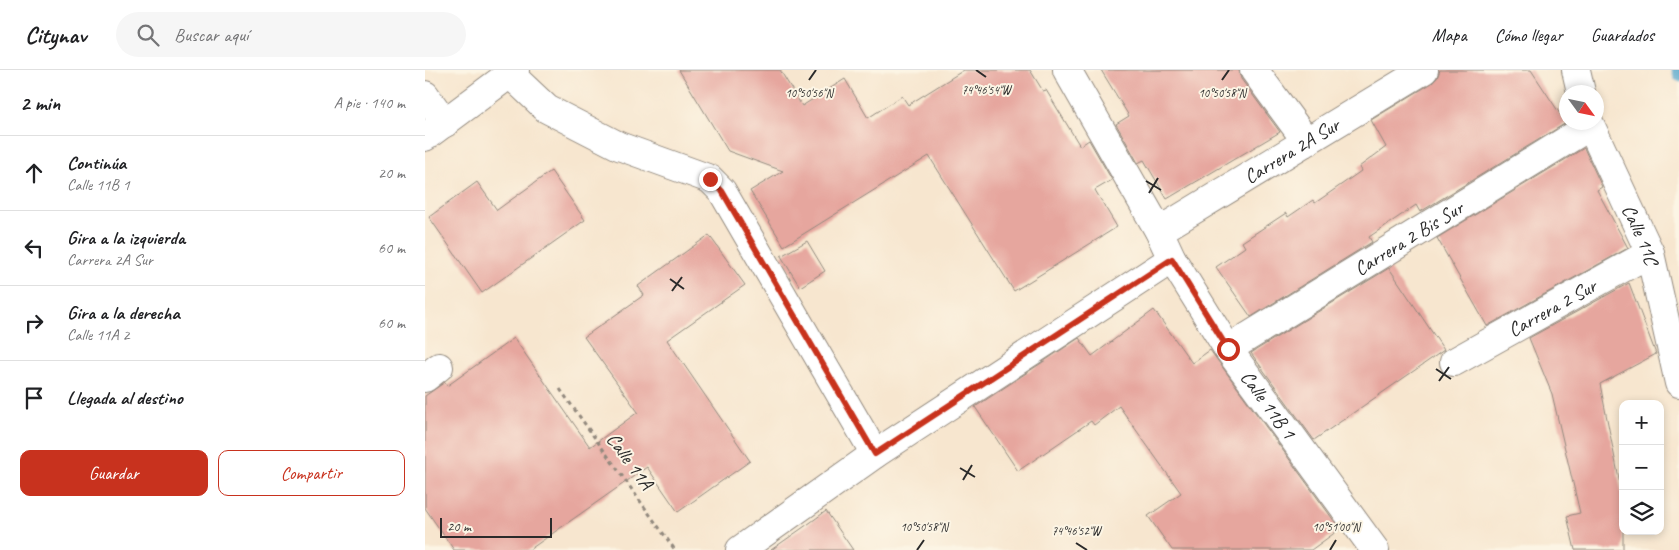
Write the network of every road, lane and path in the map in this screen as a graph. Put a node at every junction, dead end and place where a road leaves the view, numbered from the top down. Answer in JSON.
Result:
{"nodes":[{"id":1,"x":1067,"y":70,"type":"edge"},
{"id":2,"x":1254,"y":70,"type":"edge"},
{"id":3,"x":1423,"y":70,"type":"edge"},
{"id":4,"x":1575,"y":70,"type":"edge"},
{"id":5,"x":512,"y":72,"type":"edge"},
{"id":6,"x":1579,"y":85,"type":"edge"},
{"id":7,"x":425,"y":95,"type":"edge"},
{"id":8,"x":435,"y":130,"type":"edge"},
{"id":9,"x":1579,"y":130,"type":"edge"},
{"id":10,"x":1592,"y":130,"type":"edge"},
{"id":11,"x":1307,"y":142,"type":"junction"},
{"id":12,"x":1159,"y":231,"type":"junction"},
{"id":13,"x":1650,"y":253,"type":"junction"},
{"id":14,"x":1172,"y":259,"type":"junction"},
{"id":15,"x":1228,"y":349,"type":"junction"},
{"id":16,"x":1454,"y":362,"type":"dead end"},
{"id":17,"x":1679,"y":383,"type":"edge"},
{"id":18,"x":560,"y":389,"type":"dead end"},
{"id":19,"x":875,"y":454,"type":"junction"},
{"id":20,"x":675,"y":550,"type":"edge"},
{"id":21,"x":740,"y":550,"type":"edge"},
{"id":22,"x":1375,"y":550,"type":"edge"}],
"edges":[{"from":1,"to":12,"type":"street","name":"Calle 11B 1"},
{"from":2,"to":11,"type":"street"},
{"from":3,"to":11,"type":"street","name":"Carrera 2A Sur"},
{"from":4,"to":6,"type":"street"},
{"from":5,"to":8,"type":"street"},
{"from":5,"to":19,"type":"street"},
{"from":7,"to":8,"type":"street"},
{"from":9,"to":15,"type":"street","name":"Carrera 2 Bis Sur"},
{"from":10,"to":13,"type":"street","name":"Calle 11C"},
{"from":11,"to":12,"type":"street","name":"Carrera 2A Sur"},
{"from":12,"to":14,"type":"street","name":"Calle 11B 1"},
{"from":13,"to":16,"type":"street","name":"Carrera 2 Sur"},
{"from":13,"to":17,"type":"street","name":"Calle 11C"},
{"from":14,"to":15,"type":"street","name":"Calle 11B 1"},
{"from":14,"to":19,"type":"street"},
{"from":15,"to":22,"type":"street","name":"Calle 11B 1"},
{"from":18,"to":20,"type":"path","name":"Calle 11A"},
{"from":19,"to":21,"type":"street"}]}
